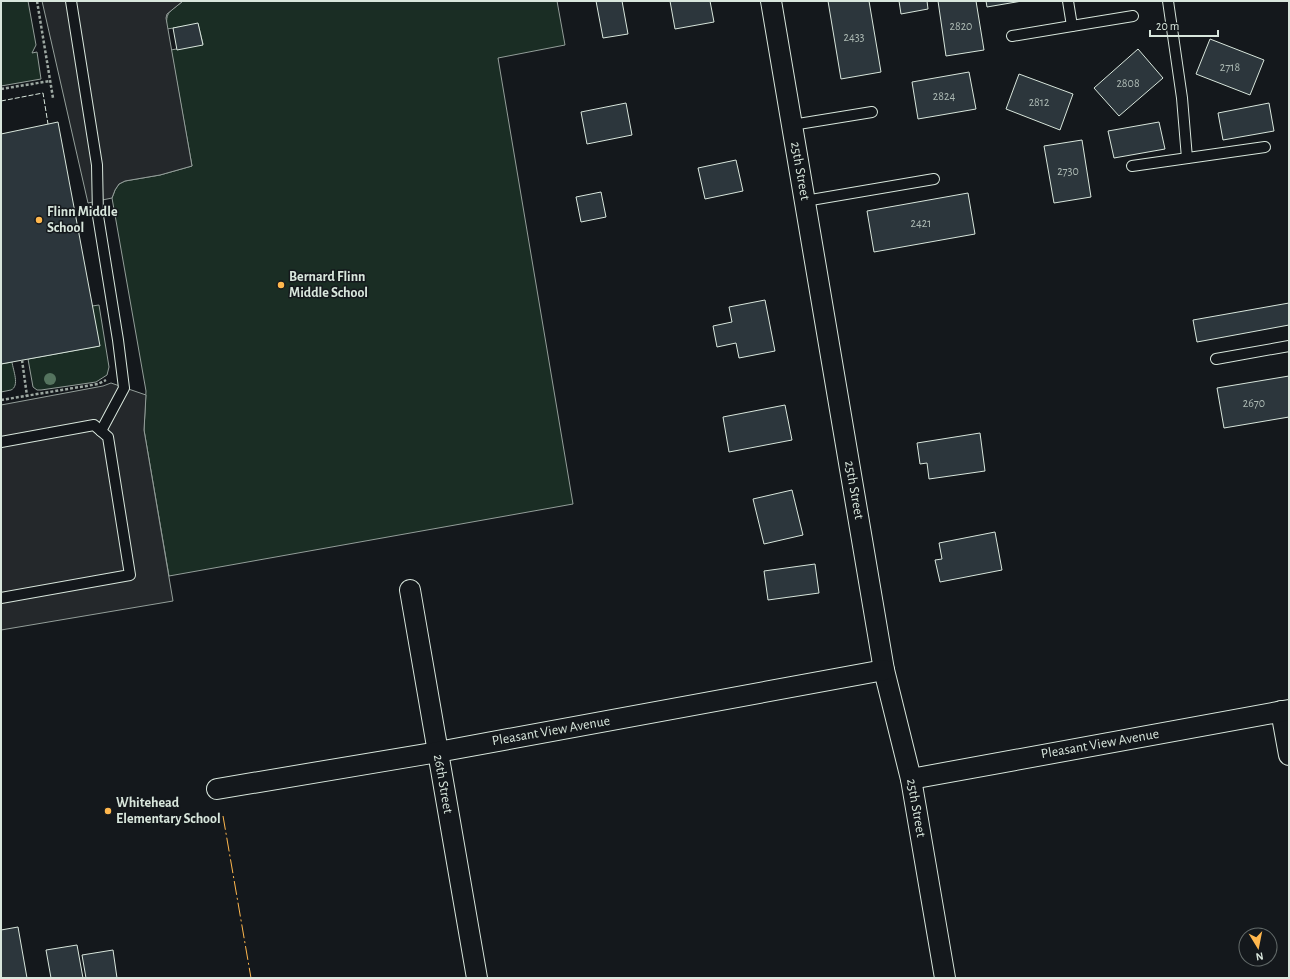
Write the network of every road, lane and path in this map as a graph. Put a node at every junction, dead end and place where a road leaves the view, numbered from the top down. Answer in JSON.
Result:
{"nodes":[{"id":1,"x":37,"y":1,"type":"edge"},
{"id":2,"x":71,"y":1,"type":"edge"},
{"id":3,"x":771,"y":1,"type":"edge"},
{"id":4,"x":1068,"y":1,"type":"edge"},
{"id":5,"x":1168,"y":1,"type":"edge"},
{"id":6,"x":1133,"y":16,"type":"dead end"},
{"id":7,"x":1072,"y":26,"type":"junction"},
{"id":8,"x":1012,"y":36,"type":"dead end"},
{"id":9,"x":50,"y":81,"type":"junction"},
{"id":10,"x":1,"y":89,"type":"edge"},
{"id":11,"x":53,"y":98,"type":"dead end"},
{"id":12,"x":872,"y":112,"type":"dead end"},
{"id":13,"x":792,"y":125,"type":"junction"},
{"id":14,"x":1265,"y":146,"type":"dead end"},
{"id":15,"x":1187,"y":158,"type":"junction"},
{"id":16,"x":1132,"y":166,"type":"dead end"},
{"id":17,"x":934,"y":179,"type":"dead end"},
{"id":18,"x":805,"y":202,"type":"junction"},
{"id":19,"x":1289,"y":346,"type":"edge"},
{"id":20,"x":1216,"y":359,"type":"dead end"},
{"id":21,"x":22,"y":360,"type":"dead end"},
{"id":22,"x":98,"y":384,"type":"dead end"},
{"id":23,"x":26,"y":396,"type":"junction"},
{"id":24,"x":1,"y":400,"type":"edge"},
{"id":25,"x":101,"y":431,"type":"junction"},
{"id":26,"x":1,"y":442,"type":"edge"},
{"id":27,"x":410,"y":590,"type":"dead end"},
{"id":28,"x":1,"y":598,"type":"edge"},
{"id":29,"x":884,"y":670,"type":"junction"},
{"id":30,"x":1285,"y":710,"type":"edge"},
{"id":31,"x":438,"y":752,"type":"junction"},
{"id":32,"x":1289,"y":755,"type":"edge"},
{"id":33,"x":911,"y":779,"type":"junction"},
{"id":34,"x":217,"y":789,"type":"dead end"},
{"id":35,"x":477,"y":978,"type":"edge"},
{"id":36,"x":945,"y":978,"type":"edge"}],
"edges":[{"from":1,"to":9,"type":"path"},
{"from":2,"to":25,"type":"lane"},
{"from":3,"to":13,"type":"street","name":"25th Street"},
{"from":4,"to":7,"type":"lane"},
{"from":5,"to":15,"type":"lane"},
{"from":6,"to":7,"type":"lane"},
{"from":7,"to":8,"type":"lane"},
{"from":9,"to":10,"type":"path"},
{"from":9,"to":11,"type":"path"},
{"from":12,"to":13,"type":"lane"},
{"from":13,"to":18,"type":"street","name":"25th Street"},
{"from":14,"to":15,"type":"lane"},
{"from":15,"to":16,"type":"lane"},
{"from":17,"to":18,"type":"lane"},
{"from":18,"to":29,"type":"street","name":"25th Street"},
{"from":19,"to":20,"type":"lane"},
{"from":21,"to":23,"type":"path"},
{"from":22,"to":23,"type":"path"},
{"from":23,"to":24,"type":"path"},
{"from":25,"to":26,"type":"lane"},
{"from":25,"to":28,"type":"lane"},
{"from":27,"to":31,"type":"street","name":"26th Street"},
{"from":29,"to":31,"type":"street","name":"Pleasant View Avenue"},
{"from":29,"to":33,"type":"street","name":"25th Street"},
{"from":30,"to":32,"type":"street"},
{"from":30,"to":33,"type":"street","name":"Pleasant View Avenue"},
{"from":31,"to":34,"type":"street","name":"Pleasant View Avenue"},
{"from":31,"to":35,"type":"street","name":"26th Street"},
{"from":33,"to":36,"type":"street","name":"25th Street"}]}
